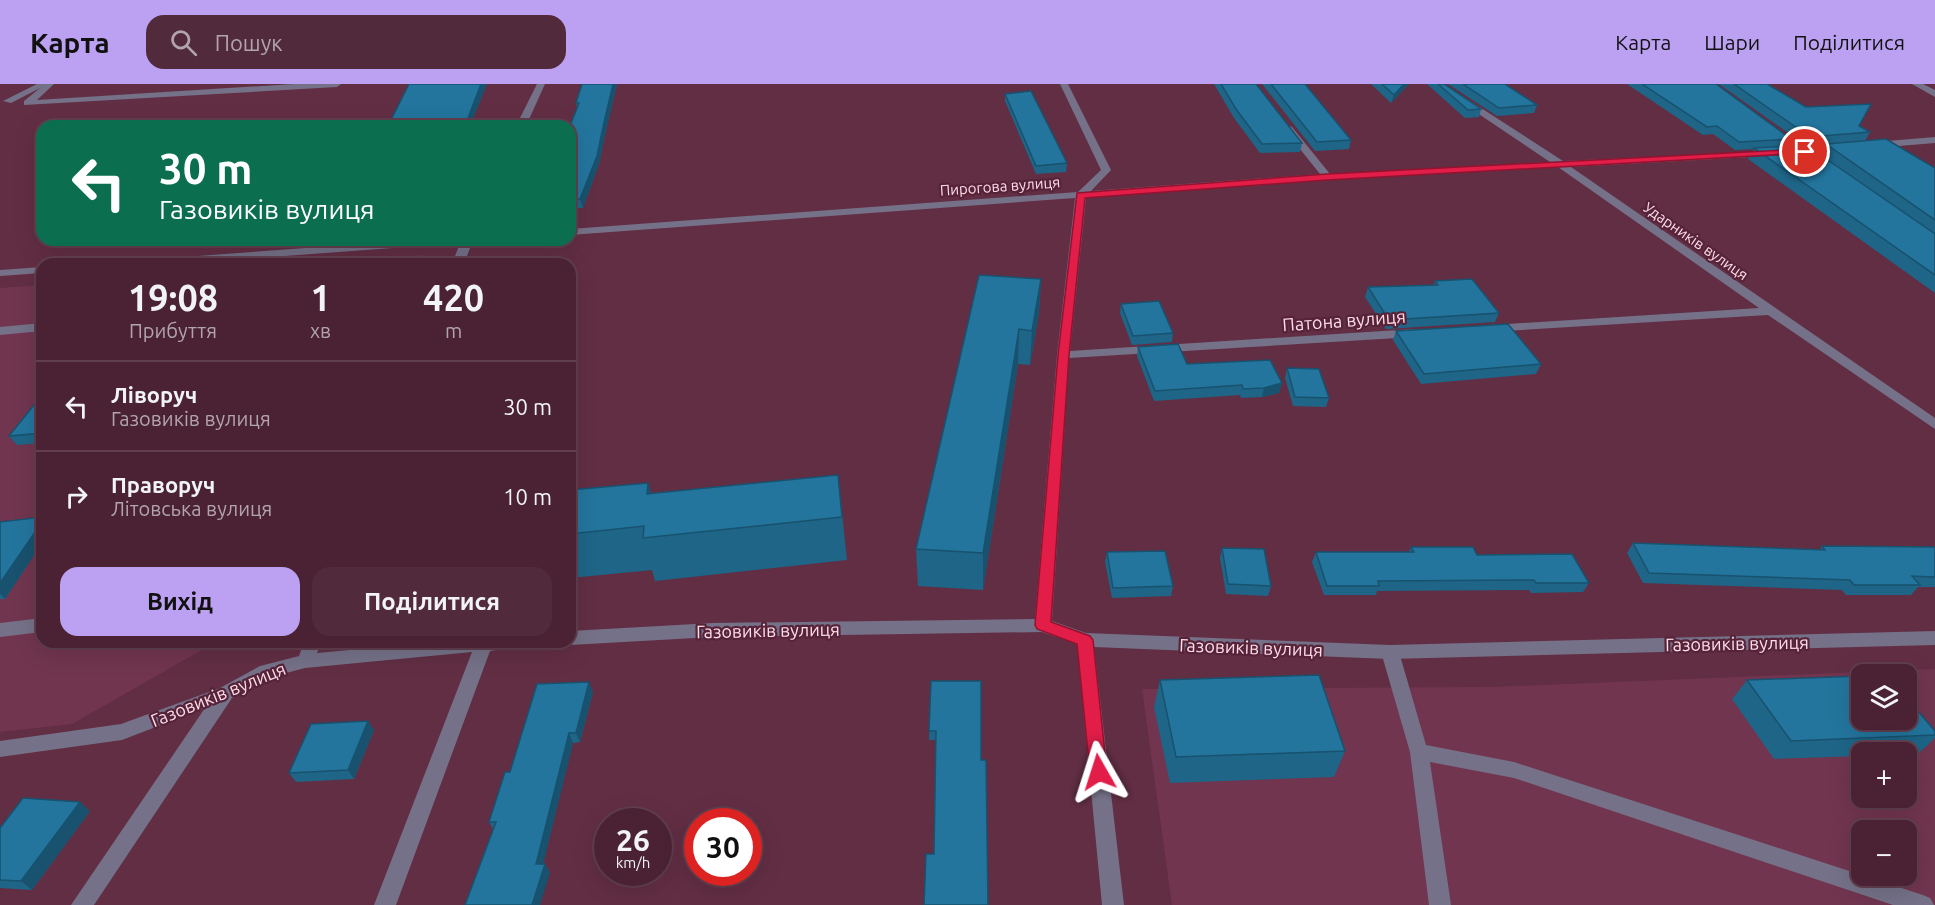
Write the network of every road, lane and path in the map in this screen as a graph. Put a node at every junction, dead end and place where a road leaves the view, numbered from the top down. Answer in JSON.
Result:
{"nodes":[{"id":1,"x":44,"y":84,"type":"edge"},
{"id":2,"x":50,"y":84,"type":"edge"},
{"id":3,"x":338,"y":84,"type":"edge"},
{"id":4,"x":541,"y":84,"type":"edge"},
{"id":5,"x":1064,"y":84,"type":"edge"},
{"id":6,"x":1437,"y":84,"type":"edge"},
{"id":7,"x":1916,"y":84,"type":"edge"},
{"id":8,"x":1935,"y":94,"type":"edge"},
{"id":9,"x":4,"y":103,"type":"edge"},
{"id":10,"x":27,"y":103,"type":"junction"},
{"id":11,"x":524,"y":120,"type":"edge"},
{"id":12,"x":1284,"y":123,"type":"edge"},
{"id":13,"x":1786,"y":138,"type":"edge"},
{"id":14,"x":1935,"y":140,"type":"edge"},
{"id":15,"x":1864,"y":146,"type":"edge"},
{"id":16,"x":1852,"y":147,"type":"edge"},
{"id":17,"x":1810,"y":155,"type":"junction"},
{"id":18,"x":1560,"y":164,"type":"junction"},
{"id":19,"x":1327,"y":177,"type":"junction"},
{"id":20,"x":1081,"y":195,"type":"junction"},
{"id":21,"x":576,"y":232,"type":"edge"},
{"id":22,"x":378,"y":246,"type":"edge"},
{"id":23,"x":213,"y":258,"type":"edge"},
{"id":24,"x":36,"y":270,"type":"edge"},
{"id":25,"x":0,"y":273,"type":"edge"},
{"id":26,"x":1770,"y":311,"type":"junction"},
{"id":27,"x":36,"y":328,"type":"edge"},
{"id":28,"x":1483,"y":329,"type":"edge"},
{"id":29,"x":0,"y":331,"type":"edge"},
{"id":30,"x":1423,"y":333,"type":"edge"},
{"id":31,"x":1064,"y":355,"type":"junction"},
{"id":32,"x":1935,"y":426,"type":"edge"},
{"id":33,"x":1043,"y":625,"type":"junction"},
{"id":34,"x":36,"y":626,"type":"edge"},
{"id":35,"x":0,"y":630,"type":"edge"},
{"id":36,"x":576,"y":638,"type":"edge"},
{"id":37,"x":1935,"y":638,"type":"edge"},
{"id":38,"x":1085,"y":640,"type":"junction"},
{"id":39,"x":310,"y":648,"type":"edge"},
{"id":40,"x":442,"y":648,"type":"edge"},
{"id":41,"x":482,"y":648,"type":"edge"},
{"id":42,"x":1390,"y":652,"type":"junction"},
{"id":43,"x":305,"y":661,"type":"junction"},
{"id":44,"x":226,"y":693,"type":"junction"},
{"id":45,"x":0,"y":749,"type":"edge"},
{"id":46,"x":1419,"y":752,"type":"junction"},
{"id":47,"x":82,"y":905,"type":"edge"},
{"id":48,"x":385,"y":905,"type":"edge"},
{"id":49,"x":1113,"y":905,"type":"edge"},
{"id":50,"x":1440,"y":905,"type":"edge"},
{"id":51,"x":1923,"y":905,"type":"edge"}],
"edges":[{"from":1,"to":9,"type":"street"},
{"from":2,"to":10,"type":"street"},
{"from":3,"to":10,"type":"street"},
{"from":4,"to":11,"type":"street"},
{"from":5,"to":20,"type":"street"},
{"from":6,"to":18,"type":"street","name":"Ударників вулиця"},
{"from":7,"to":8,"type":"street"},
{"from":9,"to":10,"type":"street"},
{"from":12,"to":19,"type":"street"},
{"from":13,"to":17,"type":"street"},
{"from":14,"to":15,"type":"street"},
{"from":16,"to":17,"type":"street","name":"Пирогова вулиця"},
{"from":17,"to":18,"type":"street","name":"Пирогова вулиця"},
{"from":18,"to":19,"type":"street","name":"Пирогова вулиця"},
{"from":18,"to":26,"type":"street","name":"Ударників вулиця"},
{"from":19,"to":20,"type":"street","name":"Пирогова вулиця"},
{"from":20,"to":21,"type":"street","name":"Пирогова вулиця"},
{"from":20,"to":31,"type":"street"},
{"from":22,"to":23,"type":"street"},
{"from":24,"to":25,"type":"street"},
{"from":26,"to":28,"type":"street"},
{"from":26,"to":32,"type":"street","name":"Ударників вулиця"},
{"from":27,"to":29,"type":"street"},
{"from":30,"to":31,"type":"street","name":"Патона вулиця"},
{"from":31,"to":33,"type":"street"},
{"from":33,"to":36,"type":"street","name":"Газовиків вулиця"},
{"from":33,"to":38,"type":"street","name":"Газовиків вулиця"},
{"from":34,"to":35,"type":"street"},
{"from":37,"to":42,"type":"street","name":"Газовиків вулиця"},
{"from":38,"to":42,"type":"street","name":"Газовиків вулиця"},
{"from":38,"to":49,"type":"street"},
{"from":39,"to":43,"type":"street"},
{"from":40,"to":43,"type":"street","name":"Газовиків вулиця"},
{"from":41,"to":48,"type":"street"},
{"from":42,"to":46,"type":"street"},
{"from":43,"to":44,"type":"street","name":"Газовиків вулиця"},
{"from":44,"to":45,"type":"street","name":"Газовиків вулиця"},
{"from":44,"to":47,"type":"street"},
{"from":46,"to":50,"type":"street"},
{"from":46,"to":51,"type":"street"}]}
